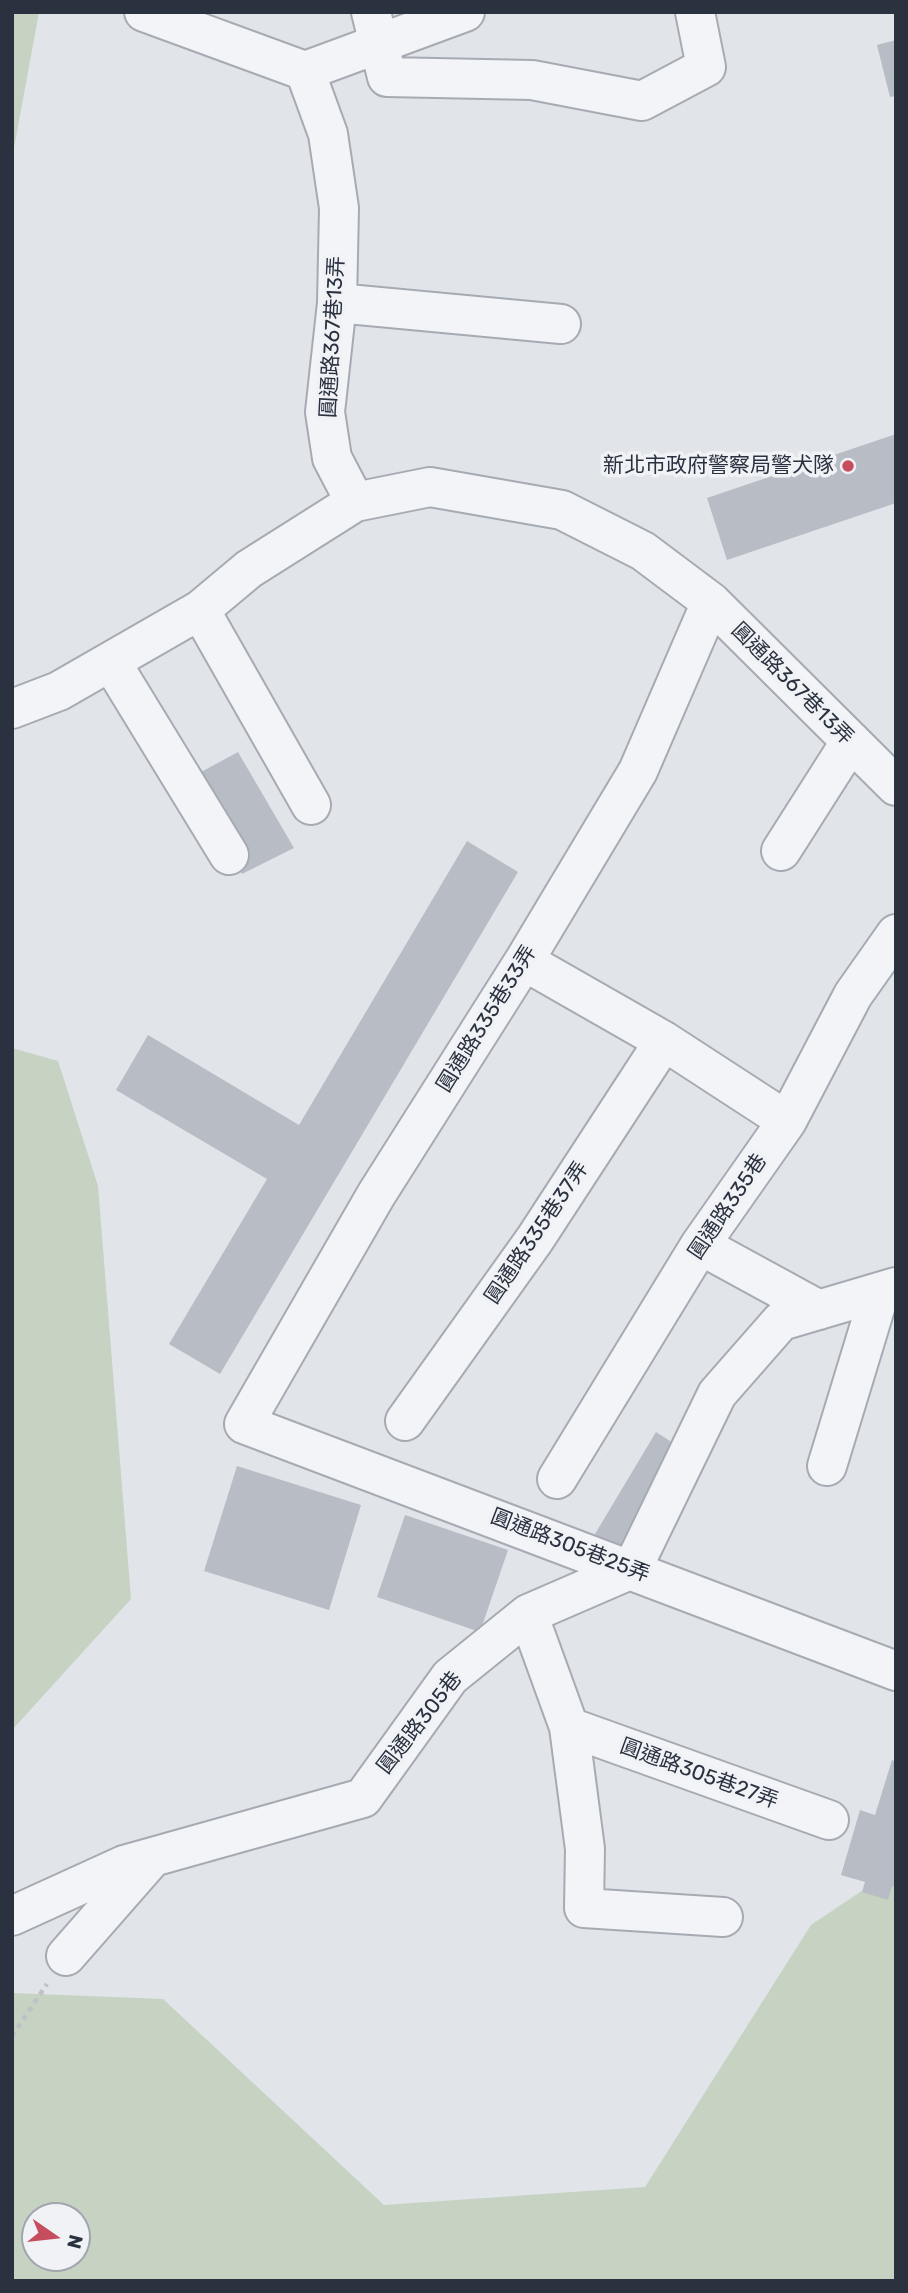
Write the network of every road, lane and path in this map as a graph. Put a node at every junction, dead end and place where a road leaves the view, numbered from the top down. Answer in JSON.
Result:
{"nodes":[{"id":1,"x":144,"y":12,"type":"edge"},
{"id":2,"x":465,"y":12,"type":"edge"},
{"id":3,"x":695,"y":12,"type":"edge"},
{"id":4,"x":375,"y":28,"type":"edge"},
{"id":5,"x":305,"y":71,"type":"junction"},
{"id":6,"x":337,"y":303,"type":"junction"},
{"id":7,"x":561,"y":324,"type":"dead end"},
{"id":8,"x":355,"y":502,"type":"junction"},
{"id":9,"x":711,"y":603,"type":"junction"},
{"id":10,"x":200,"y":610,"type":"junction"},
{"id":11,"x":111,"y":662,"type":"junction"},
{"id":12,"x":12,"y":709,"type":"edge"},
{"id":13,"x":851,"y":741,"type":"junction"},
{"id":14,"x":896,"y":786,"type":"edge"},
{"id":15,"x":312,"y":805,"type":"dead end"},
{"id":16,"x":781,"y":851,"type":"dead end"},
{"id":17,"x":229,"y":855,"type":"dead end"},
{"id":18,"x":896,"y":934,"type":"edge"},
{"id":19,"x":524,"y":961,"type":"junction"},
{"id":20,"x":664,"y":1041,"type":"junction"},
{"id":21,"x":787,"y":1121,"type":"junction"},
{"id":22,"x":700,"y":1245,"type":"junction"},
{"id":23,"x":888,"y":1289,"type":"edge"},
{"id":24,"x":819,"y":1310,"type":"junction"},
{"id":25,"x":405,"y":1421,"type":"dead end"},
{"id":26,"x":244,"y":1424,"type":"joint"},
{"id":27,"x":827,"y":1466,"type":"dead end"},
{"id":28,"x":557,"y":1479,"type":"dead end"},
{"id":29,"x":632,"y":1569,"type":"junction"},
{"id":30,"x":528,"y":1614,"type":"junction"},
{"id":31,"x":896,"y":1671,"type":"edge"},
{"id":32,"x":569,"y":1727,"type":"junction"},
{"id":33,"x":829,"y":1820,"type":"dead end"},
{"id":34,"x":138,"y":1861,"type":"junction"},
{"id":35,"x":12,"y":1916,"type":"edge"},
{"id":36,"x":723,"y":1917,"type":"dead end"},
{"id":37,"x":66,"y":1956,"type":"joint"},
{"id":38,"x":12,"y":2036,"type":"edge"}],
"edges":[{"from":1,"to":5,"type":"street"},
{"from":2,"to":4,"type":"street"},
{"from":3,"to":4,"type":"street"},
{"from":4,"to":5,"type":"street"},
{"from":5,"to":6,"type":"street","name":"圓通路367巷13弄"},
{"from":6,"to":7,"type":"street"},
{"from":6,"to":8,"type":"street","name":"圓通路367巷13弄"},
{"from":8,"to":9,"type":"street","name":"圓通路367巷13弄"},
{"from":8,"to":10,"type":"street"},
{"from":9,"to":13,"type":"street","name":"圓通路367巷13弄"},
{"from":9,"to":19,"type":"street","name":"圓通路335巷33弄"},
{"from":10,"to":11,"type":"street"},
{"from":10,"to":15,"type":"street"},
{"from":11,"to":12,"type":"street"},
{"from":11,"to":17,"type":"street"},
{"from":13,"to":14,"type":"street","name":"圓通路367巷13弄"},
{"from":13,"to":16,"type":"street"},
{"from":18,"to":21,"type":"street","name":"圓通路335巷"},
{"from":19,"to":20,"type":"street"},
{"from":19,"to":26,"type":"street","name":"圓通路335巷33弄"},
{"from":20,"to":21,"type":"street"},
{"from":20,"to":25,"type":"street","name":"圓通路335巷37弄"},
{"from":21,"to":22,"type":"street","name":"圓通路335巷"},
{"from":22,"to":24,"type":"street"},
{"from":22,"to":28,"type":"street","name":"圓通路335巷"},
{"from":23,"to":24,"type":"street"},
{"from":23,"to":27,"type":"street"},
{"from":24,"to":29,"type":"street"},
{"from":26,"to":29,"type":"street","name":"圓通路305巷25弄"},
{"from":29,"to":30,"type":"street","name":"圓通路305巷"},
{"from":29,"to":31,"type":"street","name":"圓通路305巷25弄"},
{"from":30,"to":32,"type":"street"},
{"from":30,"to":34,"type":"street","name":"圓通路305巷"},
{"from":32,"to":33,"type":"street","name":"圓通路305巷27弄"},
{"from":32,"to":36,"type":"street"},
{"from":34,"to":35,"type":"street","name":"圓通路305巷"},
{"from":34,"to":37,"type":"street"},
{"from":37,"to":38,"type":"path"}]}
